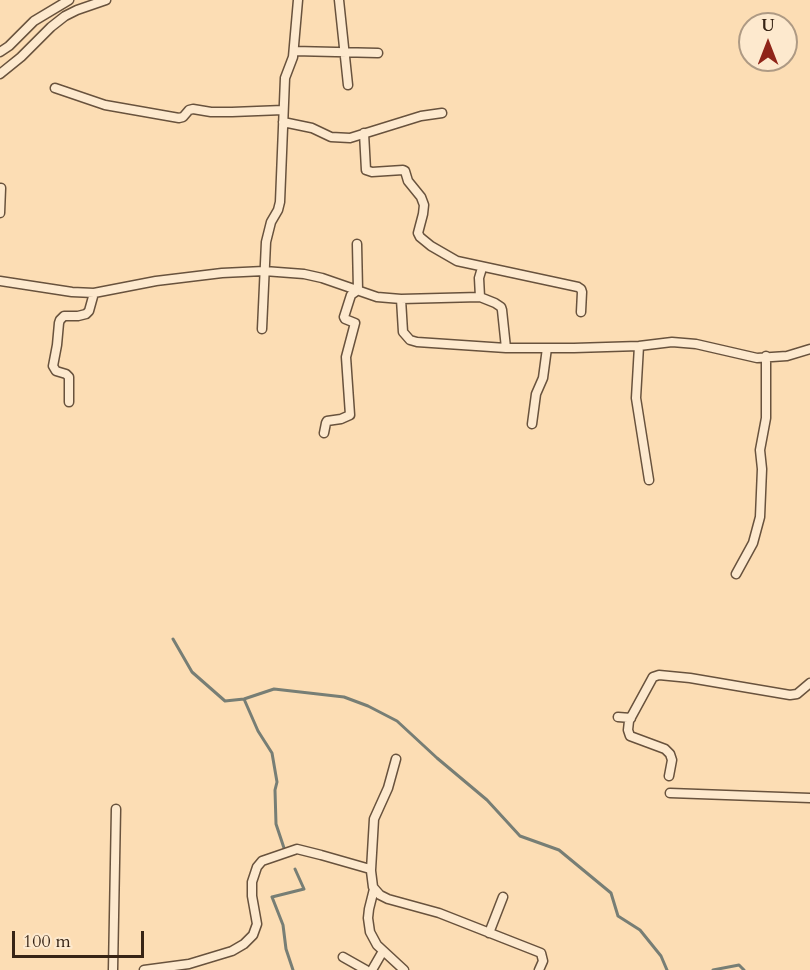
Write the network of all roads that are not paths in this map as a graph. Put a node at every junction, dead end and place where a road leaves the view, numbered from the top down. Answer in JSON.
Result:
{"nodes":[{"id":1,"x":69,"y":0,"type":"edge"},
{"id":2,"x":106,"y":0,"type":"edge"},
{"id":3,"x":298,"y":0,"type":"edge"},
{"id":4,"x":339,"y":0,"type":"edge"},
{"id":5,"x":294,"y":51,"type":"junction"},
{"id":6,"x":0,"y":52,"type":"edge"},
{"id":7,"x":344,"y":52,"type":"junction"},
{"id":8,"x":378,"y":53,"type":"dead end"},
{"id":9,"x":0,"y":74,"type":"edge"},
{"id":10,"x":348,"y":85,"type":"dead end"},
{"id":11,"x":55,"y":88,"type":"dead end"},
{"id":12,"x":283,"y":110,"type":"junction"},
{"id":13,"x":442,"y":113,"type":"dead end"},
{"id":14,"x":283,"y":122,"type":"junction"},
{"id":15,"x":364,"y":133,"type":"junction"},
{"id":16,"x":1,"y":188,"type":"edge"},
{"id":17,"x":0,"y":213,"type":"edge"},
{"id":18,"x":357,"y":244,"type":"dead end"},
{"id":19,"x":482,"y":268,"type":"junction"},
{"id":20,"x":264,"y":271,"type":"junction"},
{"id":21,"x":0,"y":280,"type":"edge"},
{"id":22,"x":358,"y":290,"type":"junction"},
{"id":23,"x":94,"y":294,"type":"junction"},
{"id":24,"x":480,"y":297,"type":"junction"},
{"id":25,"x":401,"y":299,"type":"junction"},
{"id":26,"x":581,"y":312,"type":"dead end"},
{"id":27,"x":262,"y":329,"type":"dead end"},
{"id":28,"x":639,"y":346,"type":"junction"},
{"id":29,"x":506,"y":348,"type":"junction"},
{"id":30,"x":548,"y":348,"type":"junction"},
{"id":31,"x":810,"y":349,"type":"edge"},
{"id":32,"x":766,"y":356,"type":"junction"},
{"id":33,"x":69,"y":402,"type":"dead end"},
{"id":34,"x":532,"y":423,"type":"dead end"},
{"id":35,"x":324,"y":433,"type":"dead end"},
{"id":36,"x":649,"y":480,"type":"dead end"},
{"id":37,"x":736,"y":574,"type":"dead end"},
{"id":38,"x":810,"y":683,"type":"edge"},
{"id":39,"x":618,"y":717,"type":"dead end"},
{"id":40,"x":631,"y":718,"type":"junction"},
{"id":41,"x":396,"y":759,"type":"dead end"},
{"id":42,"x":669,"y":776,"type":"dead end"},
{"id":43,"x":670,"y":793,"type":"dead end"},
{"id":44,"x":810,"y":798,"type":"edge"},
{"id":45,"x":116,"y":809,"type":"dead end"},
{"id":46,"x":371,"y":870,"type":"junction"},
{"id":47,"x":374,"y":889,"type":"junction"},
{"id":48,"x":503,"y":897,"type":"dead end"},
{"id":49,"x":489,"y":933,"type":"junction"},
{"id":50,"x":383,"y":951,"type":"junction"},
{"id":51,"x":343,"y":957,"type":"dead end"},
{"id":52,"x":190,"y":967,"type":"edge"},
{"id":53,"x":113,"y":970,"type":"edge"},
{"id":54,"x":144,"y":970,"type":"edge"},
{"id":55,"x":366,"y":970,"type":"edge"},
{"id":56,"x":372,"y":970,"type":"edge"},
{"id":57,"x":404,"y":970,"type":"edge"},
{"id":58,"x":539,"y":970,"type":"edge"}],
"edges":[{"from":1,"to":6,"type":"street"},
{"from":2,"to":9,"type":"street"},
{"from":3,"to":5,"type":"street"},
{"from":4,"to":7,"type":"street"},
{"from":5,"to":7,"type":"street"},
{"from":5,"to":12,"type":"street"},
{"from":7,"to":8,"type":"street"},
{"from":7,"to":10,"type":"street"},
{"from":11,"to":12,"type":"street"},
{"from":12,"to":14,"type":"street"},
{"from":13,"to":15,"type":"street"},
{"from":14,"to":15,"type":"street"},
{"from":14,"to":20,"type":"street"},
{"from":15,"to":19,"type":"street"},
{"from":16,"to":17,"type":"street"},
{"from":18,"to":22,"type":"street"},
{"from":19,"to":24,"type":"street"},
{"from":19,"to":26,"type":"street"},
{"from":20,"to":22,"type":"street"},
{"from":20,"to":23,"type":"street"},
{"from":20,"to":27,"type":"street"},
{"from":21,"to":23,"type":"street"},
{"from":22,"to":25,"type":"street"},
{"from":22,"to":35,"type":"street"},
{"from":23,"to":33,"type":"street"},
{"from":24,"to":25,"type":"street"},
{"from":24,"to":29,"type":"street"},
{"from":25,"to":29,"type":"street"},
{"from":28,"to":30,"type":"street"},
{"from":28,"to":32,"type":"street"},
{"from":28,"to":36,"type":"street"},
{"from":29,"to":30,"type":"street"},
{"from":30,"to":34,"type":"street"},
{"from":31,"to":32,"type":"street"},
{"from":32,"to":37,"type":"street"},
{"from":38,"to":40,"type":"street"},
{"from":39,"to":40,"type":"street"},
{"from":40,"to":42,"type":"street"},
{"from":41,"to":46,"type":"street"},
{"from":43,"to":44,"type":"street"},
{"from":45,"to":53,"type":"street"},
{"from":46,"to":47,"type":"street"},
{"from":46,"to":52,"type":"street"},
{"from":47,"to":49,"type":"street"},
{"from":47,"to":50,"type":"street"},
{"from":48,"to":49,"type":"street"},
{"from":49,"to":58,"type":"street"},
{"from":50,"to":56,"type":"street"},
{"from":50,"to":57,"type":"street"},
{"from":51,"to":55,"type":"street"},
{"from":52,"to":54,"type":"street"}]}
